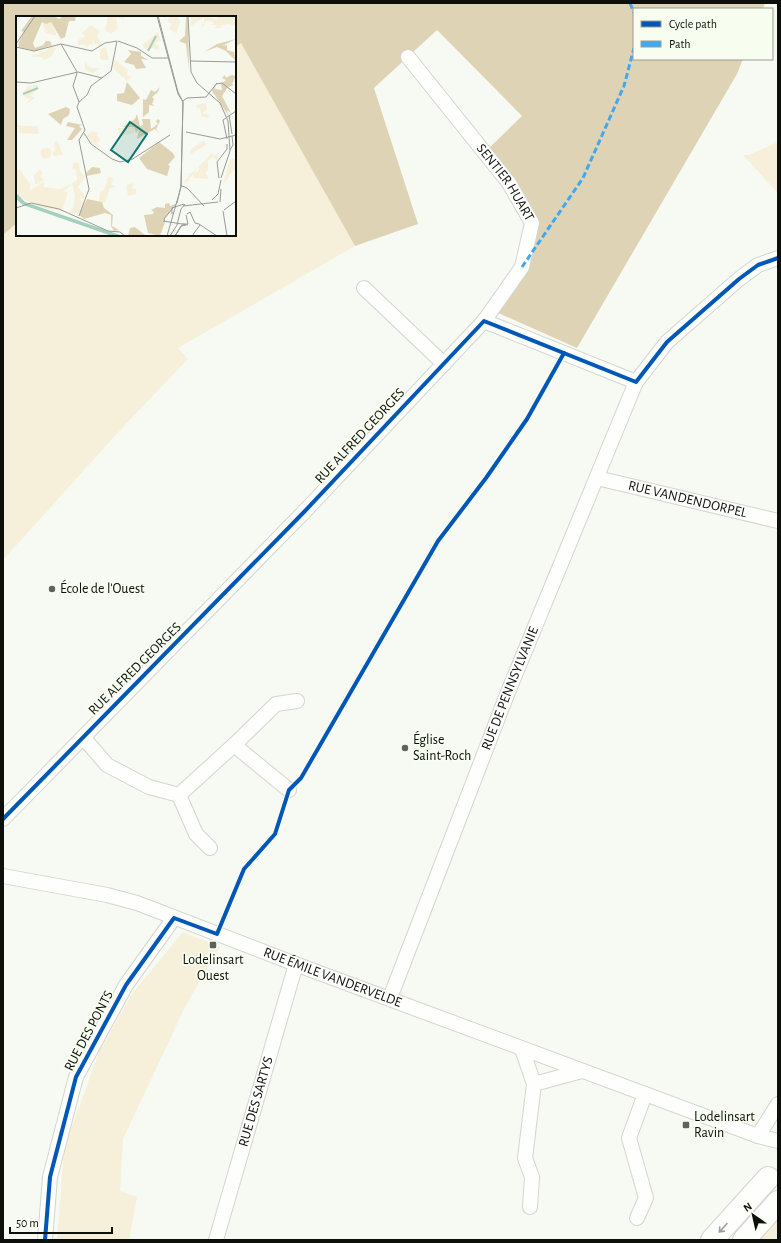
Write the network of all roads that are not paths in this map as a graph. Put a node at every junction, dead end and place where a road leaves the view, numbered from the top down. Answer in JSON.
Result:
{"nodes":[{"id":1,"x":408,"y":57,"type":"dead end"},
{"id":2,"x":778,"y":258,"type":"edge"},
{"id":3,"x":364,"y":288,"type":"dead end"},
{"id":4,"x":484,"y":321,"type":"junction"},
{"id":5,"x":444,"y":364,"type":"junction"},
{"id":6,"x":636,"y":382,"type":"junction"},
{"id":7,"x":597,"y":478,"type":"junction"},
{"id":8,"x":778,"y":521,"type":"edge"},
{"id":9,"x":297,"y":701,"type":"dead end"},
{"id":10,"x":83,"y":737,"type":"junction"},
{"id":11,"x":234,"y":745,"type":"junction"},
{"id":12,"x":289,"y":790,"type":"dead end"},
{"id":13,"x":179,"y":796,"type":"junction"},
{"id":14,"x":3,"y":819,"type":"edge"},
{"id":15,"x":210,"y":848,"type":"dead end"},
{"id":16,"x":3,"y":876,"type":"edge"},
{"id":17,"x":174,"y":918,"type":"junction"},
{"id":18,"x":296,"y":964,"type":"junction"},
{"id":19,"x":390,"y":998,"type":"junction"},
{"id":20,"x":522,"y":1048,"type":"junction"},
{"id":21,"x":582,"y":1071,"type":"junction"},
{"id":22,"x":534,"y":1084,"type":"junction"},
{"id":23,"x":645,"y":1094,"type":"junction"},
{"id":24,"x":778,"y":1104,"type":"edge"},
{"id":25,"x":758,"y":1136,"type":"junction"},
{"id":26,"x":778,"y":1141,"type":"edge"},
{"id":27,"x":768,"y":1178,"type":"dead end"},
{"id":28,"x":778,"y":1202,"type":"edge"},
{"id":29,"x":530,"y":1207,"type":"dead end"},
{"id":30,"x":637,"y":1218,"type":"dead end"},
{"id":31,"x":45,"y":1240,"type":"edge"},
{"id":32,"x":216,"y":1240,"type":"edge"},
{"id":33,"x":712,"y":1240,"type":"edge"},
{"id":34,"x":744,"y":1240,"type":"edge"}],
"edges":[{"from":1,"to":4,"type":"street","name":"SENTIER HUART"},
{"from":2,"to":6,"type":"street"},
{"from":3,"to":5,"type":"street"},
{"from":4,"to":5,"type":"street","name":"RUE ALFRED GEORGES"},
{"from":4,"to":6,"type":"street"},
{"from":5,"to":10,"type":"street","name":"RUE ALFRED GEORGES"},
{"from":6,"to":7,"type":"street","name":"RUE DE PENNSYLVANIE"},
{"from":7,"to":8,"type":"street","name":"RUE VANDENDORPEL"},
{"from":7,"to":19,"type":"street","name":"RUE DE PENNSYLVANIE"},
{"from":9,"to":11,"type":"street"},
{"from":10,"to":13,"type":"street"},
{"from":10,"to":14,"type":"street","name":"RUE ALFRED GEORGES"},
{"from":11,"to":12,"type":"street"},
{"from":11,"to":13,"type":"street"},
{"from":13,"to":15,"type":"street"},
{"from":16,"to":17,"type":"street","name":"RUE ÉMILE VANDERVELDE"},
{"from":17,"to":18,"type":"street","name":"RUE ÉMILE VANDERVELDE"},
{"from":17,"to":31,"type":"street","name":"RUE DES PONTS"},
{"from":18,"to":19,"type":"street","name":"RUE ÉMILE VANDERVELDE"},
{"from":18,"to":32,"type":"street","name":"RUE DES SARTYS"},
{"from":19,"to":20,"type":"street","name":"RUE ÉMILE VANDERVELDE"},
{"from":20,"to":21,"type":"street","name":"RUE ÉMILE VANDERVELDE"},
{"from":20,"to":22,"type":"street"},
{"from":21,"to":22,"type":"street"},
{"from":21,"to":23,"type":"street","name":"RUE ÉMILE VANDERVELDE"},
{"from":22,"to":29,"type":"street"},
{"from":23,"to":25,"type":"street","name":"RUE ÉMILE VANDERVELDE"},
{"from":23,"to":30,"type":"street"},
{"from":24,"to":25,"type":"street"},
{"from":25,"to":26,"type":"street","name":"RUE ÉMILE VANDERVELDE"},
{"from":27,"to":33,"type":"highway","one_way":true},
{"from":28,"to":34,"type":"highway"}]}
